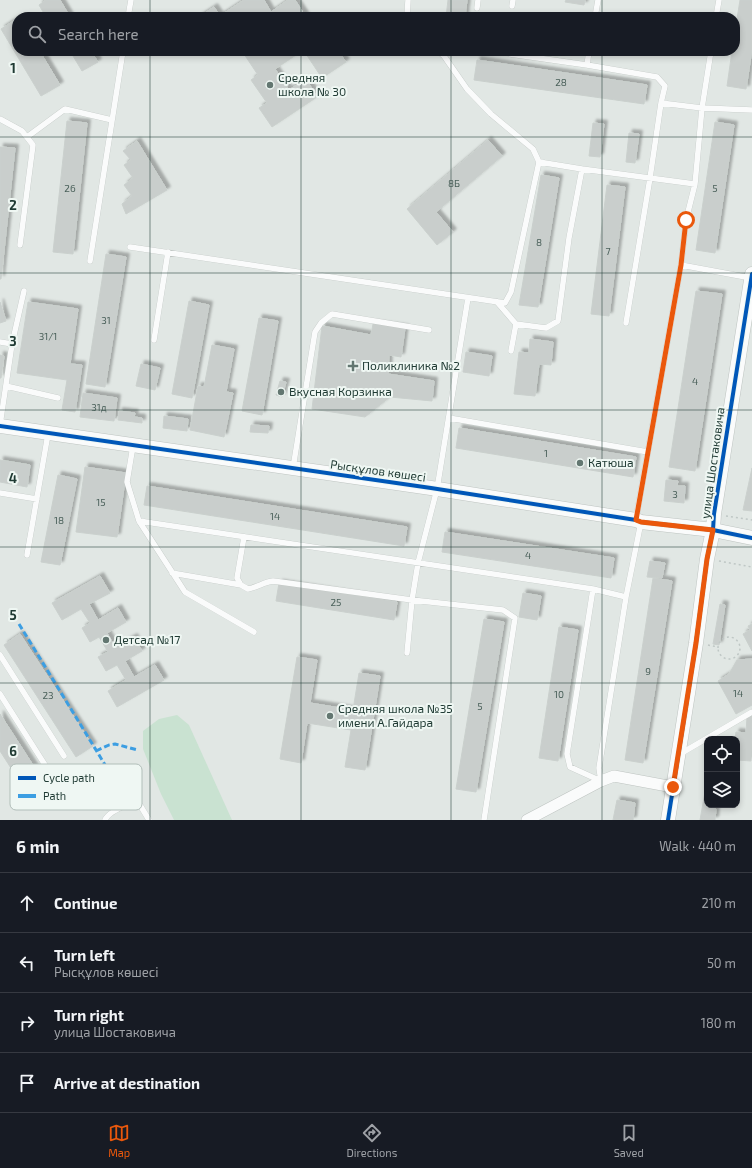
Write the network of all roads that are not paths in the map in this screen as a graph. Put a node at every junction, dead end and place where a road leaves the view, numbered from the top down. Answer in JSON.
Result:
{"nodes":[{"id":1,"x":131,"y":0,"type":"edge"},
{"id":2,"x":408,"y":0,"type":"edge"},
{"id":3,"x":478,"y":0,"type":"edge"},
{"id":4,"x":598,"y":0,"type":"edge"},
{"id":5,"x":719,"y":0,"type":"edge"},
{"id":6,"x":477,"y":8,"type":"dead end"},
{"id":7,"x":129,"y":12,"type":"edge"},
{"id":8,"x":407,"y":12,"type":"edge"},
{"id":9,"x":596,"y":12,"type":"edge"},
{"id":10,"x":717,"y":12,"type":"edge"},
{"id":11,"x":122,"y":56,"type":"edge"},
{"id":12,"x":444,"y":56,"type":"edge"},
{"id":13,"x":524,"y":56,"type":"edge"},
{"id":14,"x":588,"y":56,"type":"edge"},
{"id":15,"x":710,"y":56,"type":"edge"},
{"id":16,"x":587,"y":65,"type":"junction"},
{"id":17,"x":661,"y":104,"type":"junction"},
{"id":18,"x":702,"y":108,"type":"junction"},
{"id":19,"x":752,"y":110,"type":"edge"},
{"id":20,"x":0,"y":119,"type":"edge"},
{"id":21,"x":112,"y":120,"type":"junction"},
{"id":22,"x":26,"y":137,"type":"junction"},
{"id":23,"x":539,"y":162,"type":"junction"},
{"id":24,"x":582,"y":169,"type":"junction"},
{"id":25,"x":650,"y":178,"type":"junction"},
{"id":26,"x":695,"y":184,"type":"junction"},
{"id":27,"x":20,"y":245,"type":"dead end"},
{"id":28,"x":130,"y":247,"type":"dead end"},
{"id":29,"x":168,"y":252,"type":"junction"},
{"id":30,"x":90,"y":261,"type":"dead end"},
{"id":31,"x":681,"y":265,"type":"junction"},
{"id":32,"x":752,"y":276,"type":"edge"},
{"id":33,"x":24,"y":292,"type":"dead end"},
{"id":34,"x":468,"y":298,"type":"junction"},
{"id":35,"x":497,"y":302,"type":"junction"},
{"id":36,"x":626,"y":323,"type":"dead end"},
{"id":37,"x":516,"y":324,"type":"junction"},
{"id":38,"x":428,"y":330,"type":"dead end"},
{"id":39,"x":154,"y":340,"type":"dead end"},
{"id":40,"x":0,"y":342,"type":"edge"},
{"id":41,"x":12,"y":344,"type":"junction"},
{"id":42,"x":511,"y":351,"type":"dead end"},
{"id":43,"x":6,"y":386,"type":"junction"},
{"id":44,"x":58,"y":398,"type":"dead end"},
{"id":45,"x":449,"y":418,"type":"junction"},
{"id":46,"x":0,"y":426,"type":"edge"},
{"id":47,"x":48,"y":433,"type":"junction"},
{"id":48,"x":133,"y":446,"type":"junction"},
{"id":49,"x":648,"y":452,"type":"junction"},
{"id":50,"x":293,"y":469,"type":"junction"},
{"id":51,"x":437,"y":489,"type":"junction"},
{"id":52,"x":0,"y":493,"type":"edge"},
{"id":53,"x":37,"y":499,"type":"junction"},
{"id":54,"x":139,"y":521,"type":"junction"},
{"id":55,"x":639,"y":521,"type":"junction"},
{"id":56,"x":713,"y":530,"type":"junction"},
{"id":57,"x":244,"y":537,"type":"junction"},
{"id":58,"x":752,"y":538,"type":"edge"},
{"id":59,"x":26,"y":555,"type":"dead end"},
{"id":60,"x":418,"y":563,"type":"junction"},
{"id":61,"x":172,"y":573,"type":"junction"},
{"id":62,"x":242,"y":585,"type":"junction"},
{"id":63,"x":593,"y":589,"type":"junction"},
{"id":64,"x":626,"y":598,"type":"junction"},
{"id":65,"x":412,"y":600,"type":"junction"},
{"id":66,"x":254,"y":632,"type":"dead end"},
{"id":67,"x":407,"y":653,"type":"dead end"},
{"id":68,"x":0,"y":655,"type":"edge"},
{"id":69,"x":0,"y":694,"type":"edge"},
{"id":70,"x":752,"y":712,"type":"edge"},
{"id":71,"x":678,"y":755,"type":"junction"},
{"id":72,"x":64,"y":756,"type":"dead end"},
{"id":73,"x":44,"y":764,"type":"edge"},
{"id":74,"x":601,"y":781,"type":"junction"},
{"id":75,"x":673,"y":787,"type":"junction"},
{"id":76,"x":142,"y":809,"type":"edge"},
{"id":77,"x":117,"y":810,"type":"edge"},
{"id":78,"x":105,"y":820,"type":"edge"},
{"id":79,"x":148,"y":820,"type":"edge"},
{"id":80,"x":484,"y":820,"type":"edge"},
{"id":81,"x":527,"y":820,"type":"edge"},
{"id":82,"x":668,"y":820,"type":"edge"}],
"edges":[{"from":1,"to":7,"type":"lane"},
{"from":2,"to":8,"type":"lane"},
{"from":3,"to":6,"type":"lane"},
{"from":4,"to":9,"type":"lane"},
{"from":5,"to":10,"type":"lane"},
{"from":11,"to":21,"type":"lane"},
{"from":12,"to":23,"type":"lane"},
{"from":13,"to":16,"type":"lane"},
{"from":14,"to":16,"type":"lane"},
{"from":15,"to":18,"type":"lane"},
{"from":16,"to":17,"type":"lane"},
{"from":17,"to":18,"type":"lane"},
{"from":17,"to":25,"type":"lane"},
{"from":18,"to":19,"type":"lane"},
{"from":18,"to":26,"type":"lane"},
{"from":20,"to":22,"type":"lane"},
{"from":21,"to":22,"type":"lane"},
{"from":21,"to":30,"type":"lane"},
{"from":22,"to":27,"type":"lane"},
{"from":23,"to":24,"type":"lane"},
{"from":23,"to":35,"type":"lane"},
{"from":24,"to":25,"type":"lane"},
{"from":24,"to":37,"type":"lane"},
{"from":25,"to":26,"type":"lane"},
{"from":25,"to":36,"type":"lane"},
{"from":26,"to":31,"type":"lane"},
{"from":28,"to":29,"type":"lane"},
{"from":29,"to":34,"type":"lane"},
{"from":29,"to":39,"type":"lane"},
{"from":31,"to":32,"type":"lane"},
{"from":31,"to":49,"type":"lane"},
{"from":32,"to":56,"type":"street","name":"улица Шостаковича"},
{"from":33,"to":41,"type":"lane"},
{"from":34,"to":35,"type":"lane"},
{"from":34,"to":45,"type":"lane"},
{"from":35,"to":37,"type":"lane"},
{"from":37,"to":42,"type":"lane"},
{"from":38,"to":50,"type":"lane"},
{"from":40,"to":41,"type":"lane"},
{"from":41,"to":43,"type":"lane"},
{"from":43,"to":44,"type":"lane"},
{"from":43,"to":46,"type":"lane"},
{"from":45,"to":49,"type":"lane"},
{"from":45,"to":51,"type":"lane"},
{"from":46,"to":47,"type":"street","name":"Рысқұлов көшесі"},
{"from":47,"to":48,"type":"street","name":"Рысқұлов көшесі"},
{"from":47,"to":53,"type":"lane"},
{"from":48,"to":50,"type":"street","name":"Рысқұлов көшесі"},
{"from":48,"to":54,"type":"lane"},
{"from":49,"to":55,"type":"lane"},
{"from":50,"to":51,"type":"street","name":"Рысқұлов көшесі"},
{"from":51,"to":55,"type":"street","name":"Рысқұлов көшесі"},
{"from":51,"to":60,"type":"lane"},
{"from":52,"to":53,"type":"lane"},
{"from":53,"to":59,"type":"lane"},
{"from":54,"to":57,"type":"lane"},
{"from":54,"to":61,"type":"lane"},
{"from":55,"to":56,"type":"street","name":"Рысқұлов көшесі"},
{"from":55,"to":64,"type":"lane"},
{"from":56,"to":58,"type":"street","name":"Рысқұлов көшесі"},
{"from":56,"to":71,"type":"street","name":"улица Шостаковича"},
{"from":57,"to":60,"type":"lane"},
{"from":57,"to":62,"type":"lane"},
{"from":60,"to":63,"type":"lane"},
{"from":60,"to":65,"type":"lane"},
{"from":61,"to":62,"type":"lane"},
{"from":61,"to":66,"type":"lane"},
{"from":62,"to":65,"type":"lane"},
{"from":63,"to":64,"type":"lane"},
{"from":63,"to":74,"type":"lane"},
{"from":64,"to":74,"type":"lane"},
{"from":65,"to":67,"type":"lane"},
{"from":65,"to":80,"type":"lane"},
{"from":68,"to":72,"type":"lane"},
{"from":69,"to":73,"type":"lane"},
{"from":70,"to":71,"type":"lane"},
{"from":71,"to":75,"type":"street","name":"улица Шостаковича"},
{"from":74,"to":75,"type":"street"},
{"from":74,"to":81,"type":"street"},
{"from":75,"to":82,"type":"street","name":"улица Шостаковича"},
{"from":76,"to":79,"type":"lane"},
{"from":77,"to":78,"type":"lane"}]}
